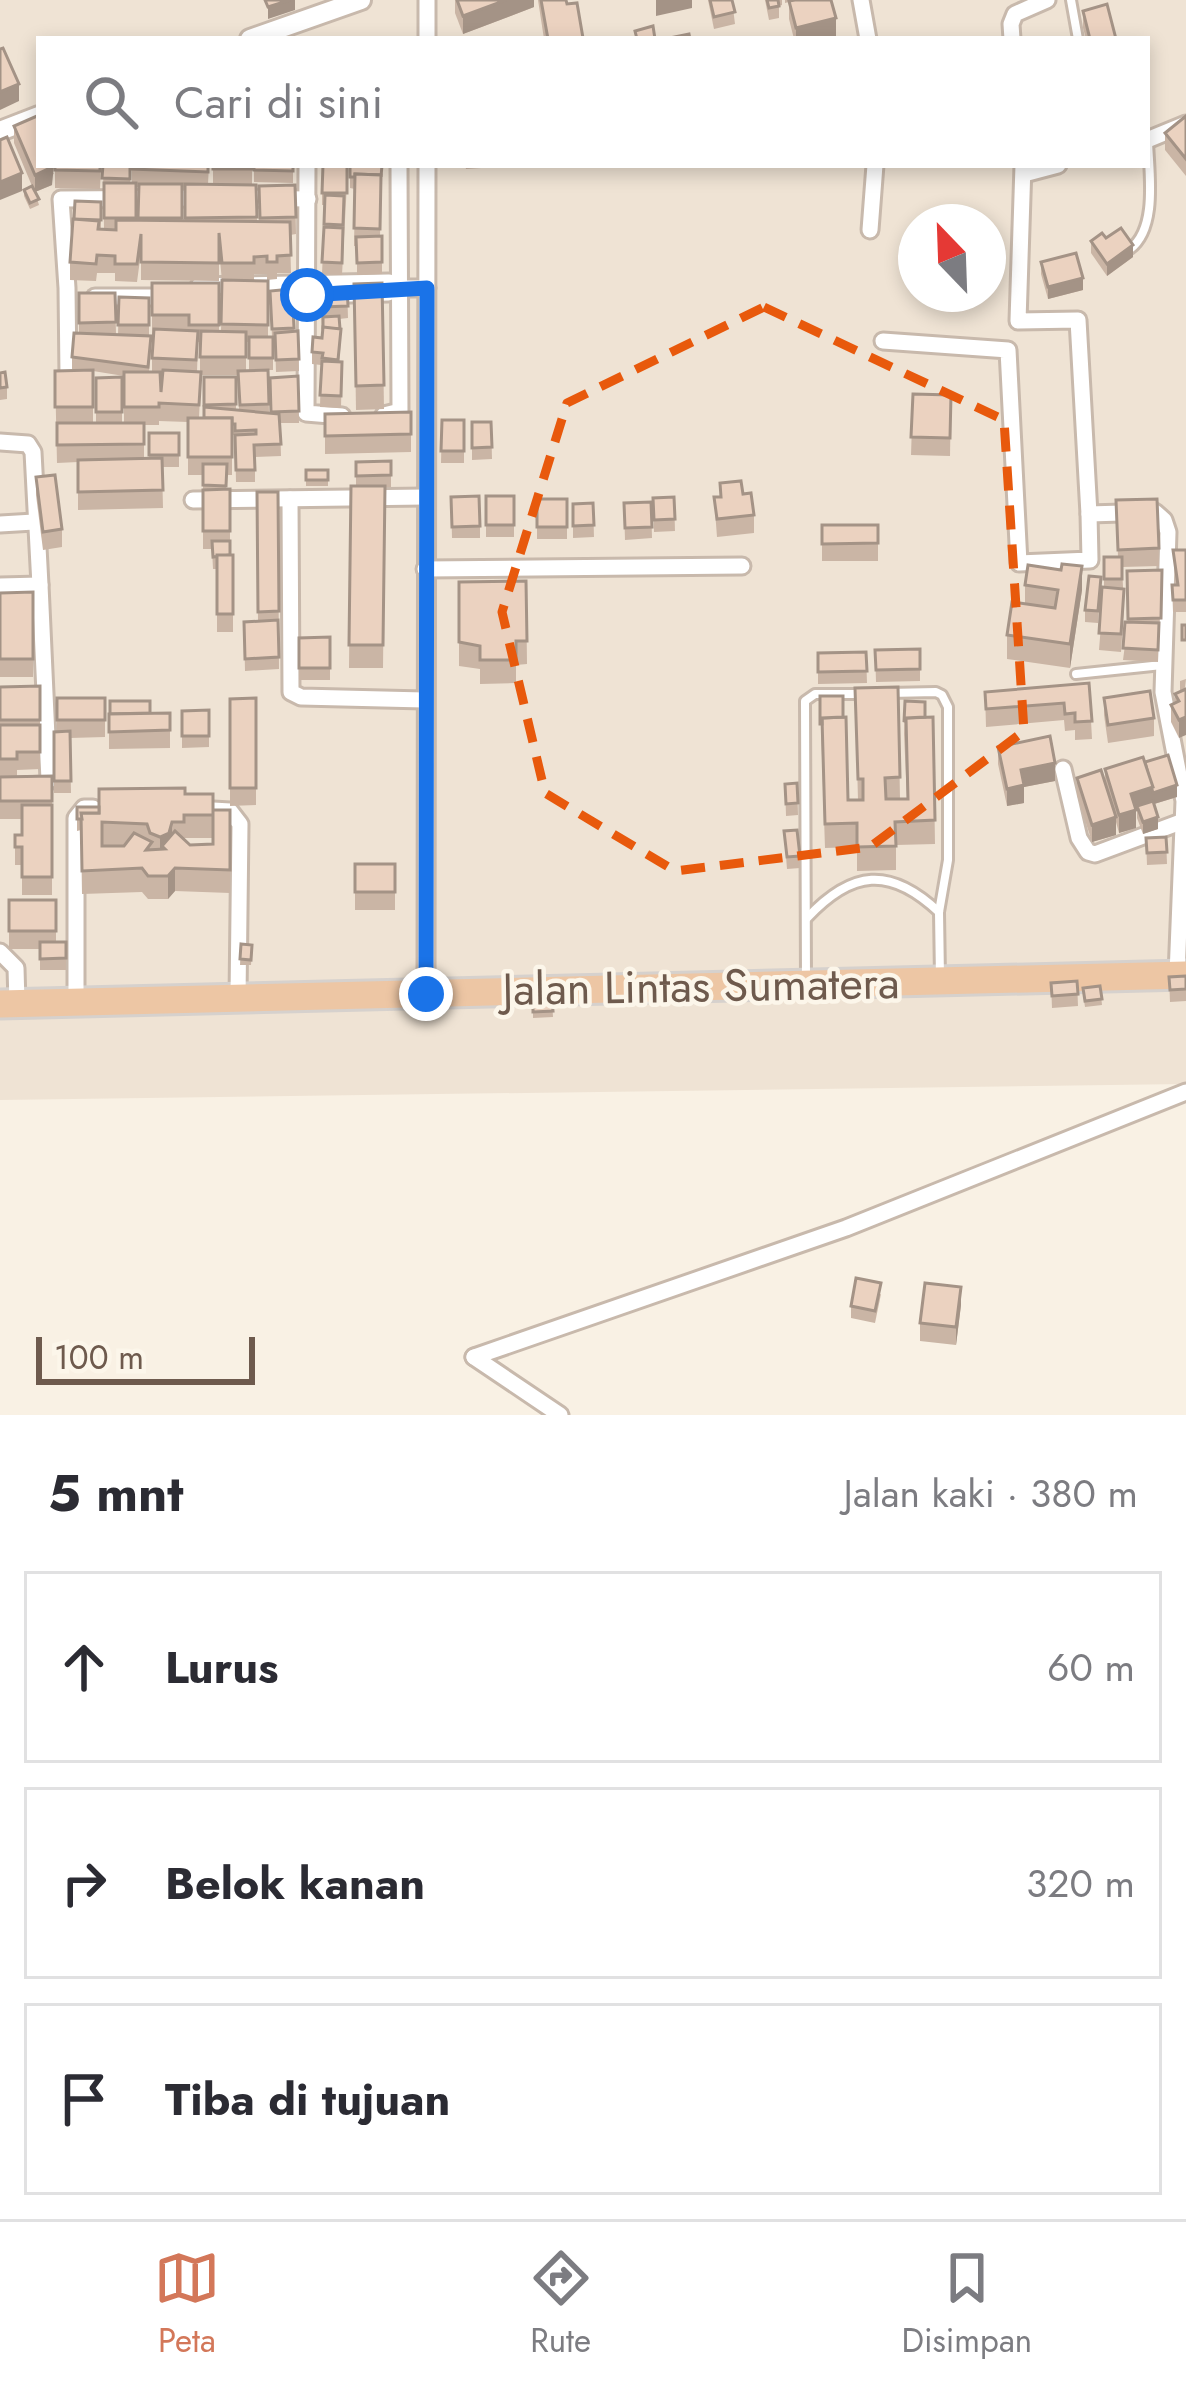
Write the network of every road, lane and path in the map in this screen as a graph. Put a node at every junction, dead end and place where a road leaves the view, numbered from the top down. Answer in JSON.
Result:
{"nodes":[{"id":1,"x":361,"y":0,"type":"edge"},
{"id":2,"x":427,"y":0,"type":"edge"},
{"id":3,"x":861,"y":0,"type":"edge"},
{"id":4,"x":1047,"y":0,"type":"edge"},
{"id":5,"x":1071,"y":0,"type":"edge"},
{"id":6,"x":259,"y":36,"type":"edge"},
{"id":7,"x":427,"y":36,"type":"edge"},
{"id":8,"x":867,"y":36,"type":"edge"},
{"id":9,"x":1012,"y":36,"type":"edge"},
{"id":10,"x":1077,"y":36,"type":"edge"},
{"id":11,"x":36,"y":117,"type":"edge"},
{"id":12,"x":1186,"y":124,"type":"edge"},
{"id":13,"x":0,"y":131,"type":"edge"},
{"id":14,"x":1150,"y":139,"type":"edge"},
{"id":15,"x":307,"y":168,"type":"edge"},
{"id":16,"x":400,"y":168,"type":"edge"},
{"id":17,"x":427,"y":168,"type":"edge"},
{"id":18,"x":875,"y":168,"type":"edge"},
{"id":19,"x":1148,"y":168,"type":"edge"},
{"id":20,"x":1024,"y":170,"type":"edge"},
{"id":21,"x":308,"y":199,"type":"junction"},
{"id":22,"x":870,"y":230,"type":"dead end"},
{"id":23,"x":1130,"y":248,"type":"edge"},
{"id":24,"x":398,"y":288,"type":"junction"},
{"id":25,"x":427,"y":288,"type":"junction"},
{"id":26,"x":307,"y":290,"type":"junction"},
{"id":27,"x":68,"y":293,"type":"junction"},
{"id":28,"x":1018,"y":321,"type":"junction"},
{"id":29,"x":883,"y":341,"type":"dead end"},
{"id":30,"x":1008,"y":350,"type":"junction"},
{"id":31,"x":284,"y":384,"type":"edge"},
{"id":32,"x":307,"y":384,"type":"junction"},
{"id":33,"x":97,"y":385,"type":"edge"},
{"id":34,"x":0,"y":442,"type":"edge"},
{"id":35,"x":425,"y":497,"type":"junction"},
{"id":36,"x":290,"y":499,"type":"junction"},
{"id":37,"x":194,"y":500,"type":"dead end"},
{"id":38,"x":1089,"y":514,"type":"junction"},
{"id":39,"x":34,"y":522,"type":"junction"},
{"id":40,"x":0,"y":524,"type":"edge"},
{"id":41,"x":742,"y":566,"type":"dead end"},
{"id":42,"x":424,"y":568,"type":"junction"},
{"id":43,"x":40,"y":585,"type":"junction"},
{"id":44,"x":0,"y":586,"type":"edge"},
{"id":45,"x":1164,"y":665,"type":"junction"},
{"id":46,"x":1076,"y":674,"type":"dead end"},
{"id":47,"x":22,"y":691,"type":"edge"},
{"id":48,"x":45,"y":691,"type":"junction"},
{"id":49,"x":424,"y":700,"type":"junction"},
{"id":50,"x":1064,"y":769,"type":"dead end"},
{"id":51,"x":0,"y":787,"type":"edge"},
{"id":52,"x":105,"y":808,"type":"edge"},
{"id":53,"x":189,"y":810,"type":"edge"},
{"id":54,"x":1184,"y":820,"type":"edge"},
{"id":55,"x":939,"y":912,"type":"junction"},
{"id":56,"x":806,"y":919,"type":"junction"},
{"id":57,"x":0,"y":952,"type":"edge"},
{"id":58,"x":1182,"y":975,"type":"edge"},
{"id":59,"x":940,"y":980,"type":"junction"},
{"id":60,"x":806,"y":982,"type":"junction"},
{"id":61,"x":426,"y":994,"type":"junction"},
{"id":62,"x":238,"y":998,"type":"junction"},
{"id":63,"x":76,"y":1003,"type":"junction"},
{"id":64,"x":9,"y":1004,"type":"edge"},
{"id":65,"x":1186,"y":1092,"type":"edge"},
{"id":66,"x":560,"y":1415,"type":"edge"}],
"edges":[{"from":1,"to":6,"type":"street"},
{"from":2,"to":7,"type":"street"},
{"from":3,"to":8,"type":"street"},
{"from":4,"to":9,"type":"street"},
{"from":5,"to":10,"type":"lane"},
{"from":11,"to":13,"type":"street"},
{"from":12,"to":14,"type":"street"},
{"from":15,"to":21,"type":"street"},
{"from":16,"to":24,"type":"street"},
{"from":17,"to":25,"type":"street"},
{"from":18,"to":22,"type":"street"},
{"from":19,"to":23,"type":"lane"},
{"from":20,"to":28,"type":"street"},
{"from":21,"to":26,"type":"street"},
{"from":21,"to":27,"type":"street"},
{"from":24,"to":25,"type":"street"},
{"from":24,"to":26,"type":"street"},
{"from":24,"to":32,"type":"street"},
{"from":25,"to":35,"type":"street"},
{"from":26,"to":27,"type":"street"},
{"from":26,"to":32,"type":"street"},
{"from":27,"to":33,"type":"street"},
{"from":28,"to":30,"type":"street"},
{"from":28,"to":38,"type":"street"},
{"from":29,"to":30,"type":"street"},
{"from":30,"to":38,"type":"street"},
{"from":31,"to":32,"type":"street"},
{"from":34,"to":39,"type":"street"},
{"from":35,"to":36,"type":"street"},
{"from":35,"to":42,"type":"street"},
{"from":36,"to":37,"type":"street"},
{"from":36,"to":49,"type":"street"},
{"from":38,"to":45,"type":"street"},
{"from":39,"to":40,"type":"street"},
{"from":39,"to":43,"type":"street"},
{"from":41,"to":42,"type":"street"},
{"from":42,"to":49,"type":"street"},
{"from":43,"to":44,"type":"street"},
{"from":43,"to":48,"type":"street"},
{"from":45,"to":46,"type":"lane"},
{"from":45,"to":54,"type":"street"},
{"from":47,"to":48,"type":"street"},
{"from":48,"to":51,"type":"street"},
{"from":49,"to":61,"type":"street"},
{"from":50,"to":54,"type":"street"},
{"from":52,"to":63,"type":"street"},
{"from":53,"to":62,"type":"street"},
{"from":54,"to":58,"type":"street"},
{"from":55,"to":56,"type":"lane"},
{"from":55,"to":56,"type":"lane"},
{"from":55,"to":59,"type":"lane"},
{"from":56,"to":60,"type":"lane"},
{"from":57,"to":64,"type":"street"},
{"from":58,"to":59,"type":"highway","name":"Jalan Lintas Sumatera"},
{"from":59,"to":60,"type":"highway","name":"Jalan Lintas Sumatera"},
{"from":60,"to":61,"type":"highway","name":"Jalan Lintas Sumatera"},
{"from":61,"to":62,"type":"highway","name":"Jalan Lintas Sumatera"},
{"from":62,"to":63,"type":"highway","name":"Jalan Lintas Sumatera"},
{"from":63,"to":64,"type":"highway","name":"Jalan Lintas Sumatera"},
{"from":65,"to":66,"type":"street"}]}
